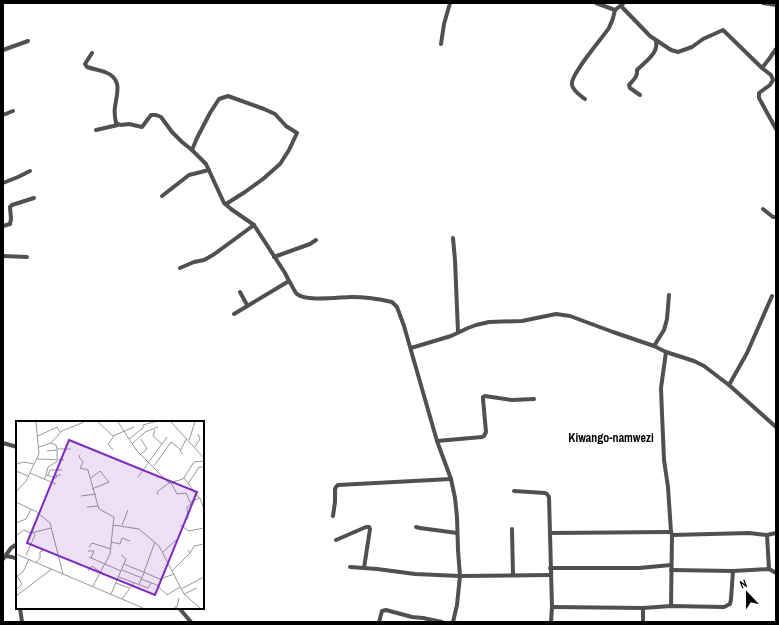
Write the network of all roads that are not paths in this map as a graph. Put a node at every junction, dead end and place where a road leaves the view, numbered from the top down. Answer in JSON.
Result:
{"nodes":[{"id":1,"x":450,"y":3,"type":"edge"},
{"id":2,"x":596,"y":3,"type":"edge"},
{"id":3,"x":763,"y":3,"type":"edge"},
{"id":4,"x":622,"y":4,"type":"edge"},
{"id":5,"x":776,"y":5,"type":"edge"},
{"id":6,"x":615,"y":10,"type":"junction"},
{"id":7,"x":28,"y":41,"type":"dead end"},
{"id":8,"x":656,"y":41,"type":"junction"},
{"id":9,"x":441,"y":44,"type":"dead end"},
{"id":10,"x":776,"y":49,"type":"edge"},
{"id":11,"x":3,"y":50,"type":"edge"},
{"id":12,"x":92,"y":53,"type":"dead end"},
{"id":13,"x":762,"y":68,"type":"junction"},
{"id":14,"x":640,"y":95,"type":"dead end"},
{"id":15,"x":585,"y":99,"type":"dead end"},
{"id":16,"x":13,"y":111,"type":"dead end"},
{"id":17,"x":3,"y":115,"type":"edge"},
{"id":18,"x":119,"y":125,"type":"junction"},
{"id":19,"x":776,"y":129,"type":"edge"},
{"id":20,"x":96,"y":130,"type":"dead end"},
{"id":21,"x":192,"y":150,"type":"junction"},
{"id":22,"x":210,"y":170,"type":"junction"},
{"id":23,"x":30,"y":171,"type":"dead end"},
{"id":24,"x":3,"y":183,"type":"edge"},
{"id":25,"x":162,"y":196,"type":"dead end"},
{"id":26,"x":34,"y":198,"type":"dead end"},
{"id":27,"x":226,"y":204,"type":"junction"},
{"id":28,"x":763,"y":209,"type":"dead end"},
{"id":29,"x":776,"y":217,"type":"edge"},
{"id":30,"x":254,"y":225,"type":"junction"},
{"id":31,"x":3,"y":226,"type":"edge"},
{"id":32,"x":453,"y":238,"type":"dead end"},
{"id":33,"x":316,"y":240,"type":"dead end"},
{"id":34,"x":3,"y":256,"type":"edge"},
{"id":35,"x":274,"y":256,"type":"junction"},
{"id":36,"x":27,"y":257,"type":"dead end"},
{"id":37,"x":180,"y":268,"type":"dead end"},
{"id":38,"x":289,"y":281,"type":"junction"},
{"id":39,"x":240,"y":292,"type":"dead end"},
{"id":40,"x":669,"y":295,"type":"dead end"},
{"id":41,"x":772,"y":296,"type":"dead end"},
{"id":42,"x":247,"y":305,"type":"junction"},
{"id":43,"x":234,"y":314,"type":"dead end"},
{"id":44,"x":458,"y":332,"type":"junction"},
{"id":45,"x":654,"y":346,"type":"junction"},
{"id":46,"x":411,"y":348,"type":"junction"},
{"id":47,"x":666,"y":352,"type":"junction"},
{"id":48,"x":729,"y":385,"type":"junction"},
{"id":49,"x":534,"y":399,"type":"dead end"},
{"id":50,"x":776,"y":427,"type":"edge"},
{"id":51,"x":437,"y":441,"type":"junction"},
{"id":52,"x":3,"y":443,"type":"edge"},
{"id":53,"x":16,"y":447,"type":"edge"},
{"id":54,"x":451,"y":479,"type":"junction"},
{"id":55,"x":514,"y":491,"type":"dead end"},
{"id":56,"x":333,"y":516,"type":"dead end"},
{"id":57,"x":416,"y":527,"type":"dead end"},
{"id":58,"x":512,"y":529,"type":"dead end"},
{"id":59,"x":457,"y":533,"type":"junction"},
{"id":60,"x":550,"y":533,"type":"junction"},
{"id":61,"x":776,"y":533,"type":"edge"},
{"id":62,"x":671,"y":534,"type":"junction"},
{"id":63,"x":767,"y":535,"type":"junction"},
{"id":64,"x":336,"y":540,"type":"dead end"},
{"id":65,"x":16,"y":545,"type":"edge"},
{"id":66,"x":4,"y":558,"type":"edge"},
{"id":67,"x":16,"y":559,"type":"edge"},
{"id":68,"x":350,"y":568,"type":"dead end"},
{"id":69,"x":364,"y":568,"type":"junction"},
{"id":70,"x":550,"y":568,"type":"junction"},
{"id":71,"x":671,"y":568,"type":"junction"},
{"id":72,"x":769,"y":569,"type":"junction"},
{"id":73,"x":732,"y":571,"type":"junction"},
{"id":74,"x":776,"y":573,"type":"edge"},
{"id":75,"x":513,"y":575,"type":"junction"},
{"id":76,"x":550,"y":575,"type":"junction"},
{"id":77,"x":460,"y":576,"type":"junction"},
{"id":78,"x":671,"y":606,"type":"junction"},
{"id":79,"x":552,"y":607,"type":"junction"},
{"id":80,"x":643,"y":608,"type":"junction"},
{"id":81,"x":20,"y":609,"type":"edge"},
{"id":82,"x":180,"y":609,"type":"edge"},
{"id":83,"x":412,"y":617,"type":"junction"},
{"id":84,"x":22,"y":622,"type":"edge"},
{"id":85,"x":191,"y":622,"type":"edge"},
{"id":86,"x":380,"y":622,"type":"edge"},
{"id":87,"x":412,"y":622,"type":"edge"},
{"id":88,"x":442,"y":622,"type":"edge"},
{"id":89,"x":453,"y":622,"type":"edge"},
{"id":90,"x":551,"y":622,"type":"edge"},
{"id":91,"x":643,"y":622,"type":"edge"}],
"edges":[{"from":1,"to":9,"type":"street"},
{"from":2,"to":6,"type":"street"},
{"from":3,"to":5,"type":"street"},
{"from":4,"to":6,"type":"street"},
{"from":4,"to":8,"type":"street"},
{"from":6,"to":15,"type":"street"},
{"from":7,"to":11,"type":"street"},
{"from":8,"to":13,"type":"street"},
{"from":8,"to":14,"type":"street"},
{"from":10,"to":13,"type":"street"},
{"from":12,"to":18,"type":"street"},
{"from":13,"to":19,"type":"street"},
{"from":16,"to":17,"type":"street"},
{"from":18,"to":20,"type":"street"},
{"from":18,"to":21,"type":"street"},
{"from":21,"to":22,"type":"street"},
{"from":21,"to":27,"type":"street"},
{"from":22,"to":25,"type":"street"},
{"from":22,"to":27,"type":"street"},
{"from":23,"to":24,"type":"street"},
{"from":26,"to":31,"type":"street"},
{"from":27,"to":30,"type":"street"},
{"from":28,"to":29,"type":"street"},
{"from":30,"to":35,"type":"street"},
{"from":30,"to":37,"type":"street"},
{"from":32,"to":44,"type":"street"},
{"from":33,"to":35,"type":"street"},
{"from":34,"to":36,"type":"street"},
{"from":35,"to":38,"type":"street"},
{"from":38,"to":42,"type":"street"},
{"from":38,"to":46,"type":"street"},
{"from":39,"to":42,"type":"street"},
{"from":40,"to":45,"type":"street"},
{"from":41,"to":48,"type":"street"},
{"from":42,"to":43,"type":"street"},
{"from":44,"to":45,"type":"street"},
{"from":44,"to":46,"type":"street"},
{"from":45,"to":47,"type":"street"},
{"from":46,"to":51,"type":"street"},
{"from":47,"to":48,"type":"street"},
{"from":47,"to":62,"type":"street"},
{"from":48,"to":50,"type":"street"},
{"from":49,"to":51,"type":"street"},
{"from":51,"to":54,"type":"street"},
{"from":52,"to":53,"type":"street"},
{"from":54,"to":56,"type":"street"},
{"from":54,"to":59,"type":"street"},
{"from":55,"to":60,"type":"street"},
{"from":57,"to":59,"type":"street"},
{"from":58,"to":75,"type":"street"},
{"from":59,"to":77,"type":"street"},
{"from":60,"to":62,"type":"street"},
{"from":60,"to":70,"type":"street"},
{"from":61,"to":63,"type":"street"},
{"from":62,"to":63,"type":"street"},
{"from":62,"to":71,"type":"street"},
{"from":63,"to":72,"type":"street"},
{"from":64,"to":69,"type":"street"},
{"from":65,"to":66,"type":"street"},
{"from":66,"to":67,"type":"street"},
{"from":68,"to":69,"type":"street"},
{"from":69,"to":77,"type":"street"},
{"from":70,"to":71,"type":"street"},
{"from":70,"to":76,"type":"street"},
{"from":71,"to":73,"type":"street"},
{"from":71,"to":78,"type":"street"},
{"from":72,"to":73,"type":"street"},
{"from":72,"to":74,"type":"street"},
{"from":73,"to":78,"type":"street"},
{"from":75,"to":76,"type":"street"},
{"from":75,"to":77,"type":"street"},
{"from":76,"to":79,"type":"street"},
{"from":77,"to":89,"type":"street"},
{"from":78,"to":80,"type":"street"},
{"from":79,"to":80,"type":"street"},
{"from":79,"to":90,"type":"street"},
{"from":80,"to":91,"type":"street"},
{"from":81,"to":84,"type":"street"},
{"from":82,"to":85,"type":"street"},
{"from":83,"to":86,"type":"street"},
{"from":83,"to":87,"type":"street"},
{"from":83,"to":88,"type":"street"}]}
